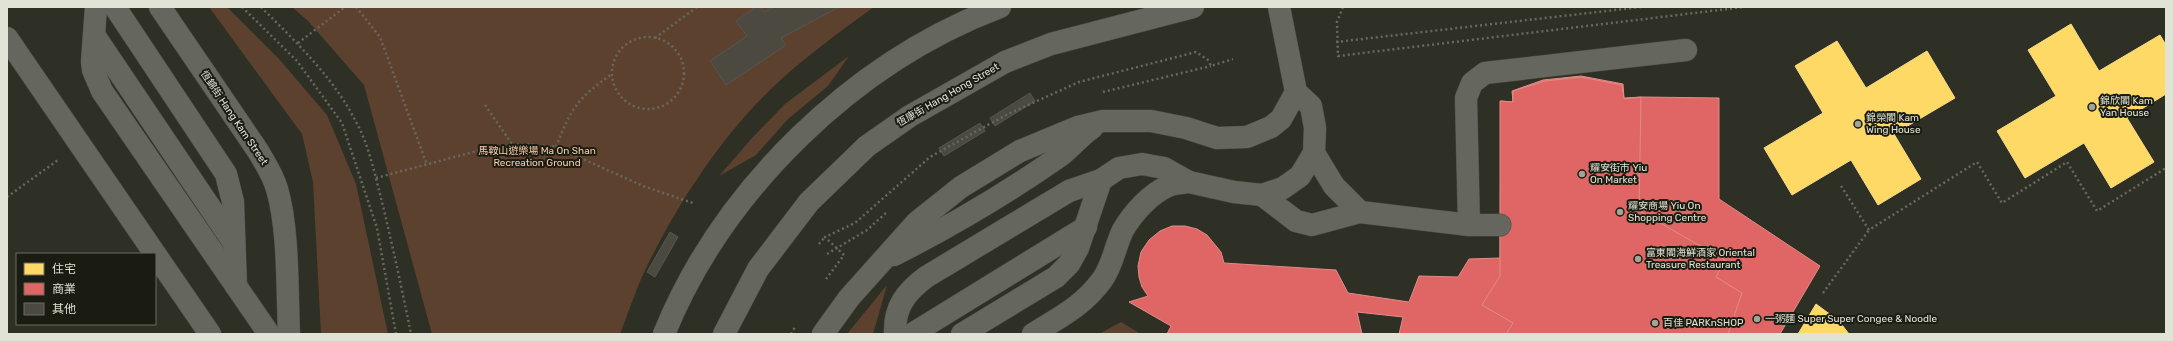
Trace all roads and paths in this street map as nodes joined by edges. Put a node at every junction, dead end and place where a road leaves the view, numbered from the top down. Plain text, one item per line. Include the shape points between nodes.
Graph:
1 (96, 7) edge
2 (115, 7) edge
3 (160, 7) edge
4 (242, 7) edge
5 (261, 7) edge
6 (345, 7) edge
7 (356, 7) edge
8 (697, 7) edge
9 (1000, 7) edge
10 (1193, 7) edge
11 (1279, 7) edge
12 (1343, 7) edge
13 (1641, 7) edge
14 (1744, 7) edge
15 (94, 35) junction
16 (7, 38) edge
17 (655, 38) junction
18 (1336, 42) junction
19 (298, 43) junction
20 (1686, 50) dead end
21 (612, 74) junction
22 (1296, 92) junction
23 (485, 105) dead end
24 (512, 145) junction
25 (556, 147) junction
26 (1314, 153) junction
27 (61, 158) dead end
28 (427, 164) junction
29 (2166, 168) edge
30 (376, 178) junction
31 (1101, 180) junction
32 (1189, 182) junction
33 (1841, 186) dead end
34 (1262, 195) junction
35 (7, 197) edge
36 (693, 204) dead end
37 (1360, 212) junction
38 (1469, 225) junction
39 (1500, 225) dead end
40 (1086, 227) junction
41 (1869, 230) junction
42 (825, 237) dead end
43 (234, 243) junction
44 (819, 244) dead end
45 (154, 253) edge
46 (156, 255) edge
47 (236, 286) junction
48 (1823, 293) dead end
49 (210, 334) edge
50 (269, 334) edge
51 (289, 334) edge
52 (396, 334) edge
53 (411, 334) edge
54 (664, 334) edge
55 (724, 334) edge
56 (822, 334) edge
57 (895, 334) edge
58 (912, 334) edge
59 (962, 334) edge
60 (1033, 334) edge

1 - 15 street
2 - 43 street via 226,174 233,202
3 - 51 street, 恆錦街 Hang Kam Street via 258,151 277,188 283,223
4 - 52 path via 297,61 342,122 377,228
5 - 19 path
6 - 19 path
7 - 28 path via 380,37
8 - 17 path
9 - 54 street via 970,18 936,36 839,100 806,129 759,180 711,243 690,278
10 - 55 street, 恆康街 Hang Hong Street via 1051,44 1005,62 910,116 867,146 809,202 758,269
11 - 22 street
12 - 18 path via 1337,22
13 - 18 path
14 - 18 path via 1338,56
15 - 43 street
15 - 47 street via 93,70 102,91
16 - 45 street
17 - 21 path via 634,40 625,46 618,54
17 - 21 path via 667,42 676,50 685,73 683,86 667,104 655,109 631,105 618,92
19 - 30 path via 334,85 355,119
20 - 38 street via 1485,73 1472,83 1466,98
21 - 25 path via 587,92 567,117
22 - 26 street via 1311,106 1315,128
22 - 56 street via 1281,119 1271,127 1247,137 1217,138 1151,121 1103,120 1078,127 1020,151 961,187 917,222 849,298
23 - 24 path
24 - 25 path
24 - 28 path via 488,148
25 - 36 path via 643,186
26 - 34 street via 1300,176 1284,188
26 - 37 street via 1334,186
27 - 35 path
28 - 30 path
29 - 41 path via 2097,212 2067,162 2002,203 1977,162
30 - 53 path
31 - 32 street via 1119,168 1142,164 1164,168
31 - 40 street
31 - 57 street via 1069,191 926,277 910,289 898,308 894,325
32 - 34 street
32 - 60 street via 1169,186 1154,195 1136,212 1123,231 1103,279 1083,303
33 - 41 path
34 - 37 street via 1296,221 1312,224
37 - 38 street
38 - 39 street
40 - 58 street
40 - 59 street via 1069,264 1056,277
41 - 48 path
42 - 44 path
43 - 47 street
46 - 49 street
47 - 50 street

